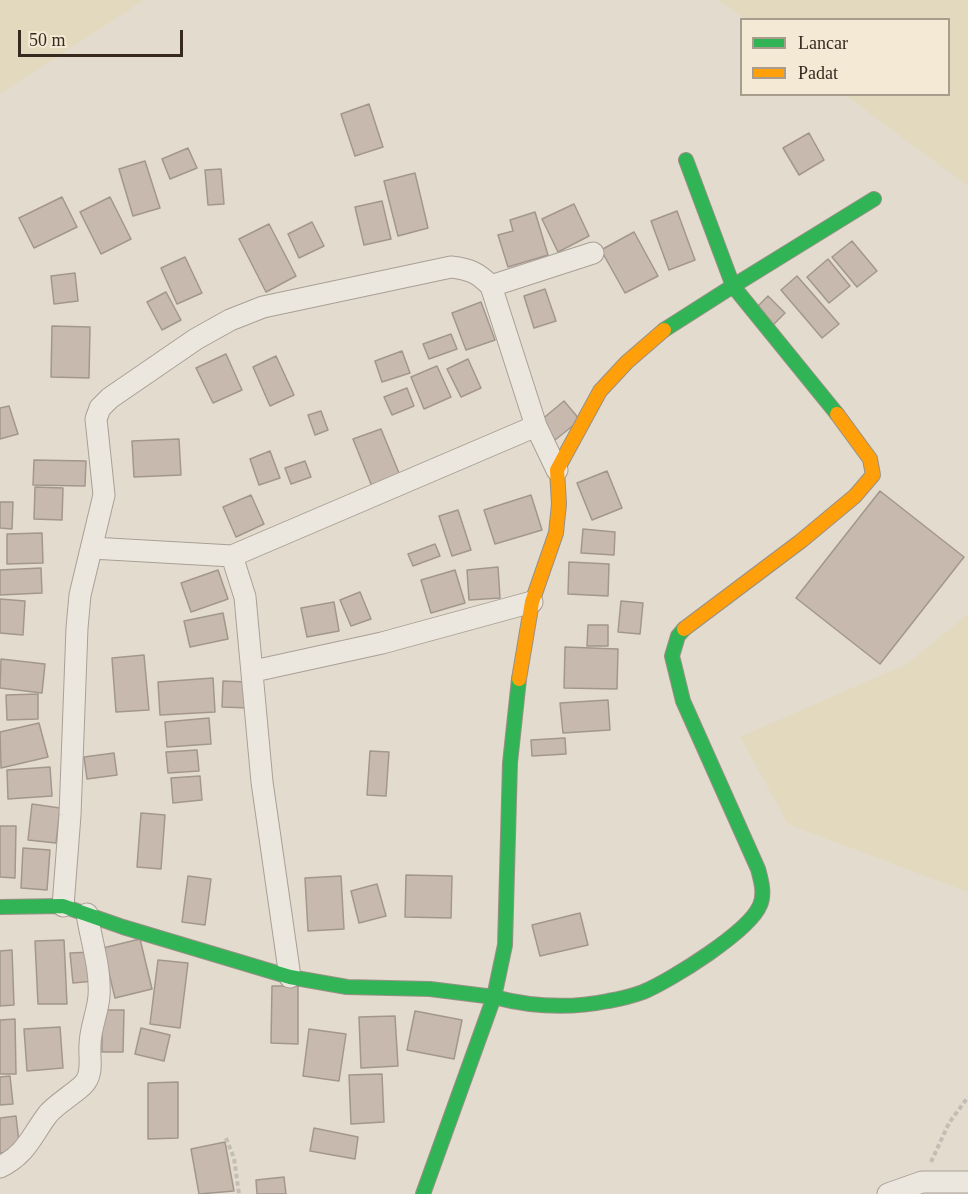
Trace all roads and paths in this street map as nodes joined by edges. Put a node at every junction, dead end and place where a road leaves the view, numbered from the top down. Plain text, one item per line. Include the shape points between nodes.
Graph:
1 (686, 160) dead end
2 (874, 199) dead end
3 (593, 253) dead end
4 (491, 286) junction
5 (733, 286) junction
6 (536, 426) junction
7 (557, 470) junction
8 (92, 548) junction
9 (232, 556) junction
10 (532, 602) junction
11 (254, 671) junction
12 (63, 906) junction
13 (0, 907) edge
14 (87, 914) junction
15 (290, 976) junction
16 (494, 997) junction
17 (968, 1097) edge
18 (226, 1138) dead end
19 (0, 1167) edge
20 (922, 1182) junction
21 (968, 1182) edge
22 (239, 1194) edge
23 (423, 1194) edge
24 (888, 1194) edge

1 - 5 street
2 - 5 street
3 - 4 street
4 - 6 street
4 - 8 street via 470,269 451,267 263,307 196,339 100,408 96,419 104,495
5 - 7 street via 658,334 627,362 600,392
5 - 16 street via 859,442 870,459 873,475 855,496 801,541 687,625 678,636 672,656 683,701 758,869 763,885 760,907 738,932 645,991 627,998 536,1007
6 - 7 street
6 - 9 street
7 - 10 street via 556,533
8 - 9 street
8 - 12 street via 76,628
9 - 11 street via 245,597
10 - 11 street via 382,643
10 - 16 street via 510,763 505,945
11 - 15 street via 262,782
12 - 13 street
12 - 14 street
14 - 15 street
14 - 19 street via 99,997 89,1075 85,1084 48,1114 23,1152
15 - 16 street via 347,987 430,989
16 - 23 street
17 - 20 path via 949,1123
18 - 22 path via 234,1158
20 - 21 street
20 - 24 street

